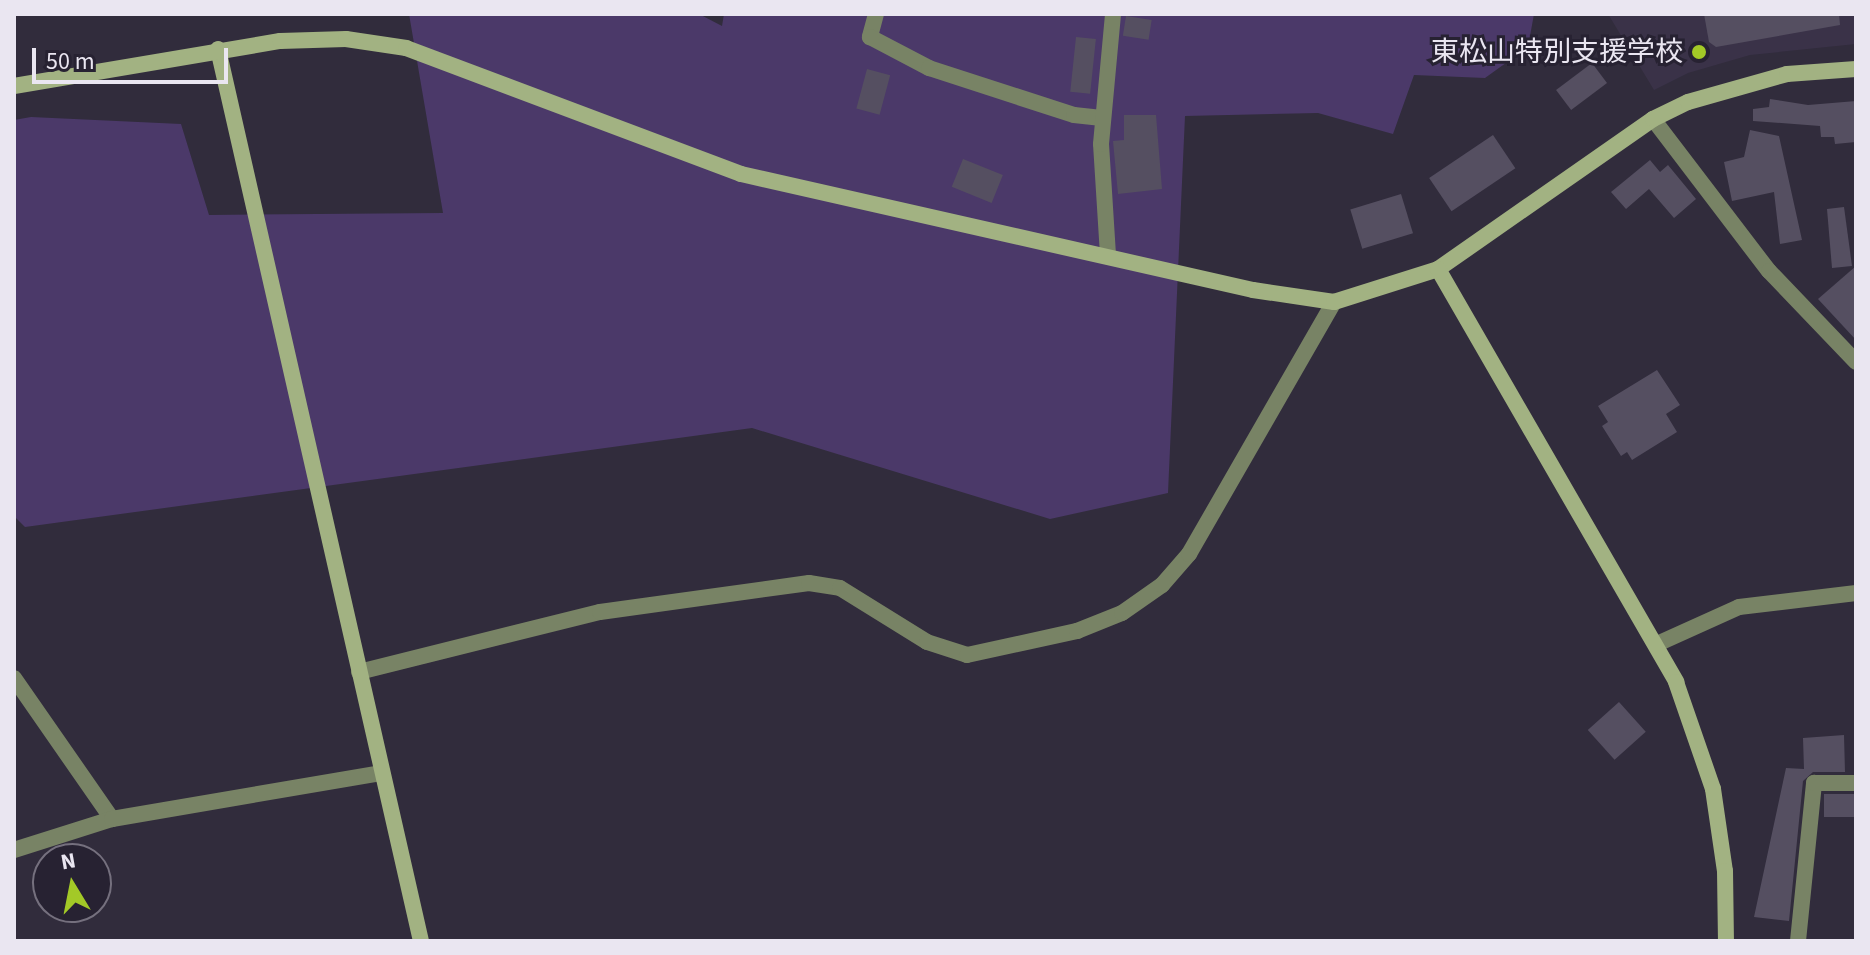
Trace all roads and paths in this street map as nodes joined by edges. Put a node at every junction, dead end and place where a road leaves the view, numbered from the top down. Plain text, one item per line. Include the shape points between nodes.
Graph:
1 (876, 14) edge
2 (1113, 14) edge
3 (218, 49) junction
4 (1856, 69) edge
5 (14, 86) edge
6 (1102, 118) junction
7 (1653, 119) junction
8 (1108, 255) junction
9 (1438, 269) junction
10 (1334, 302) junction
11 (1856, 362) edge
12 (1856, 593) edge
13 (1657, 644) junction
14 (359, 672) junction
15 (14, 678) edge
16 (382, 773) junction
17 (1856, 783) edge
18 (112, 819) junction
19 (14, 850) edge
20 (421, 941) edge
21 (1726, 941) edge
22 (1798, 941) edge

1 - 6 street via 870,37 929,68 1074,115
2 - 6 street
3 - 5 street
3 - 8 street via 346,39 406,48 741,174
3 - 14 street
4 - 7 street via 1765,79 1688,102
6 - 8 street
7 - 9 street via 1497,233
7 - 11 street via 1769,271
8 - 10 street via 1253,290
9 - 10 street
9 - 13 street
10 - 14 street via 1189,554 1162,585 1122,613 1077,631 967,655 927,642 840,588 809,583 600,612
12 - 13 street via 1739,607
13 - 21 street via 1713,789 1725,871
14 - 16 street
15 - 18 street
16 - 18 street
16 - 20 street
17 - 22 street via 1814,783
18 - 19 street

